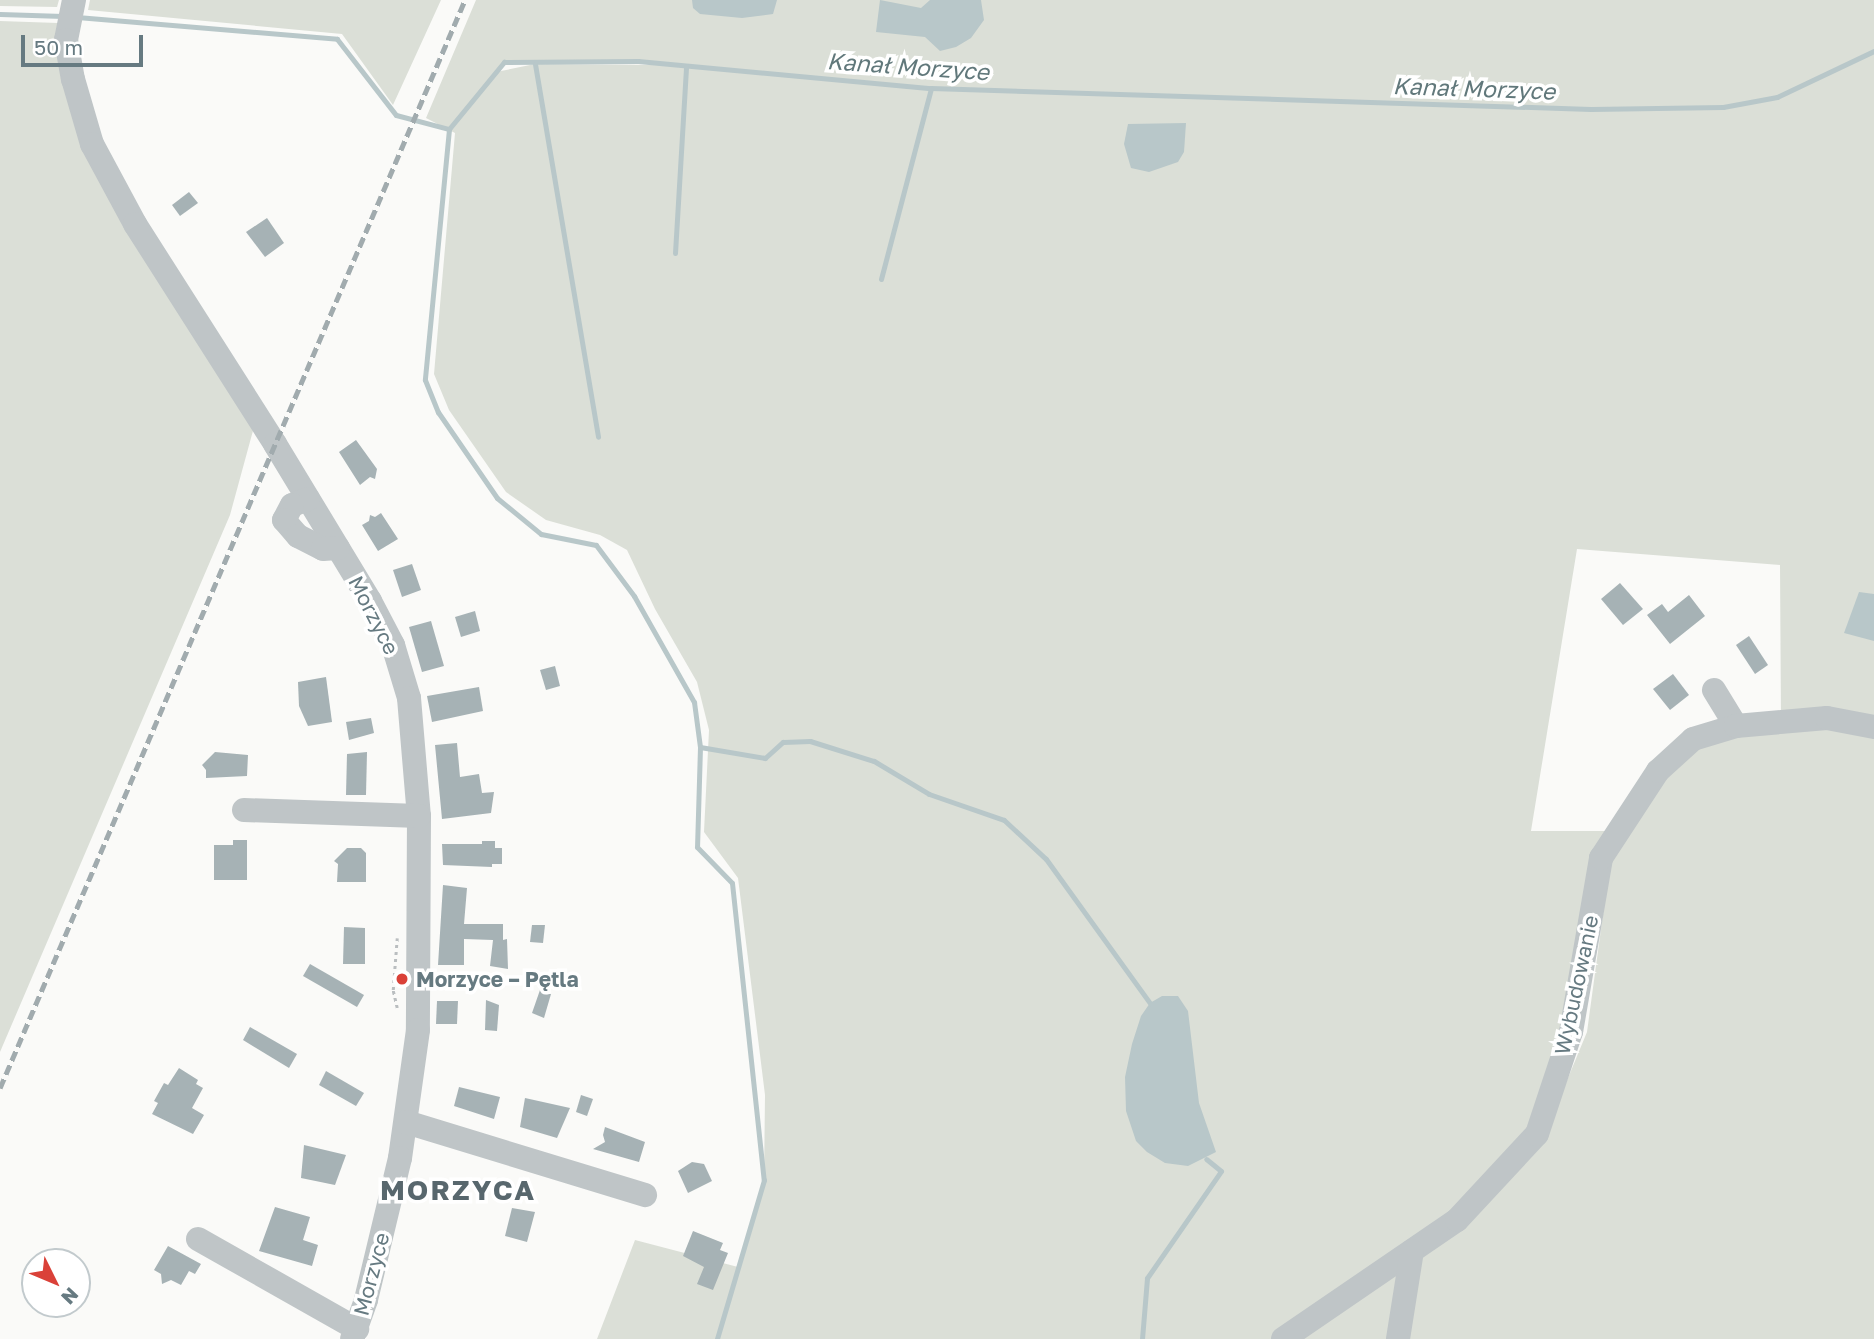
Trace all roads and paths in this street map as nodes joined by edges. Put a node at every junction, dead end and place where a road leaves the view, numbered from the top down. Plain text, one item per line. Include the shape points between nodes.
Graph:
1 (72, 11) edge
2 (1714, 690) dead end
3 (1735, 726) junction
4 (1874, 727) edge
5 (244, 810) dead end
6 (419, 816) junction
7 (400, 930) dead end
8 (398, 1017) dead end
9 (406, 1122) junction
10 (645, 1195) dead end
11 (198, 1239) dead end
12 (1412, 1251) junction
13 (354, 1334) edge
14 (1283, 1339) edge
15 (1398, 1339) edge

1 - 6 street, Morzyce via 66,40 92,144 135,224 308,499 393,645 409,698
2 - 3 street
3 - 4 street, Wybudowanie via 1827,718
3 - 12 street, Wybudowanie via 1693,739 1658,771 1601,858 1571,1032 1537,1134 1457,1220
5 - 6 street
6 - 9 street, Morzyce via 418,1030
7 - 8 path via 393,990
9 - 10 street
9 - 13 street, Morzyce
11 - 13 street
12 - 14 street, Wybudowanie
12 - 15 street

